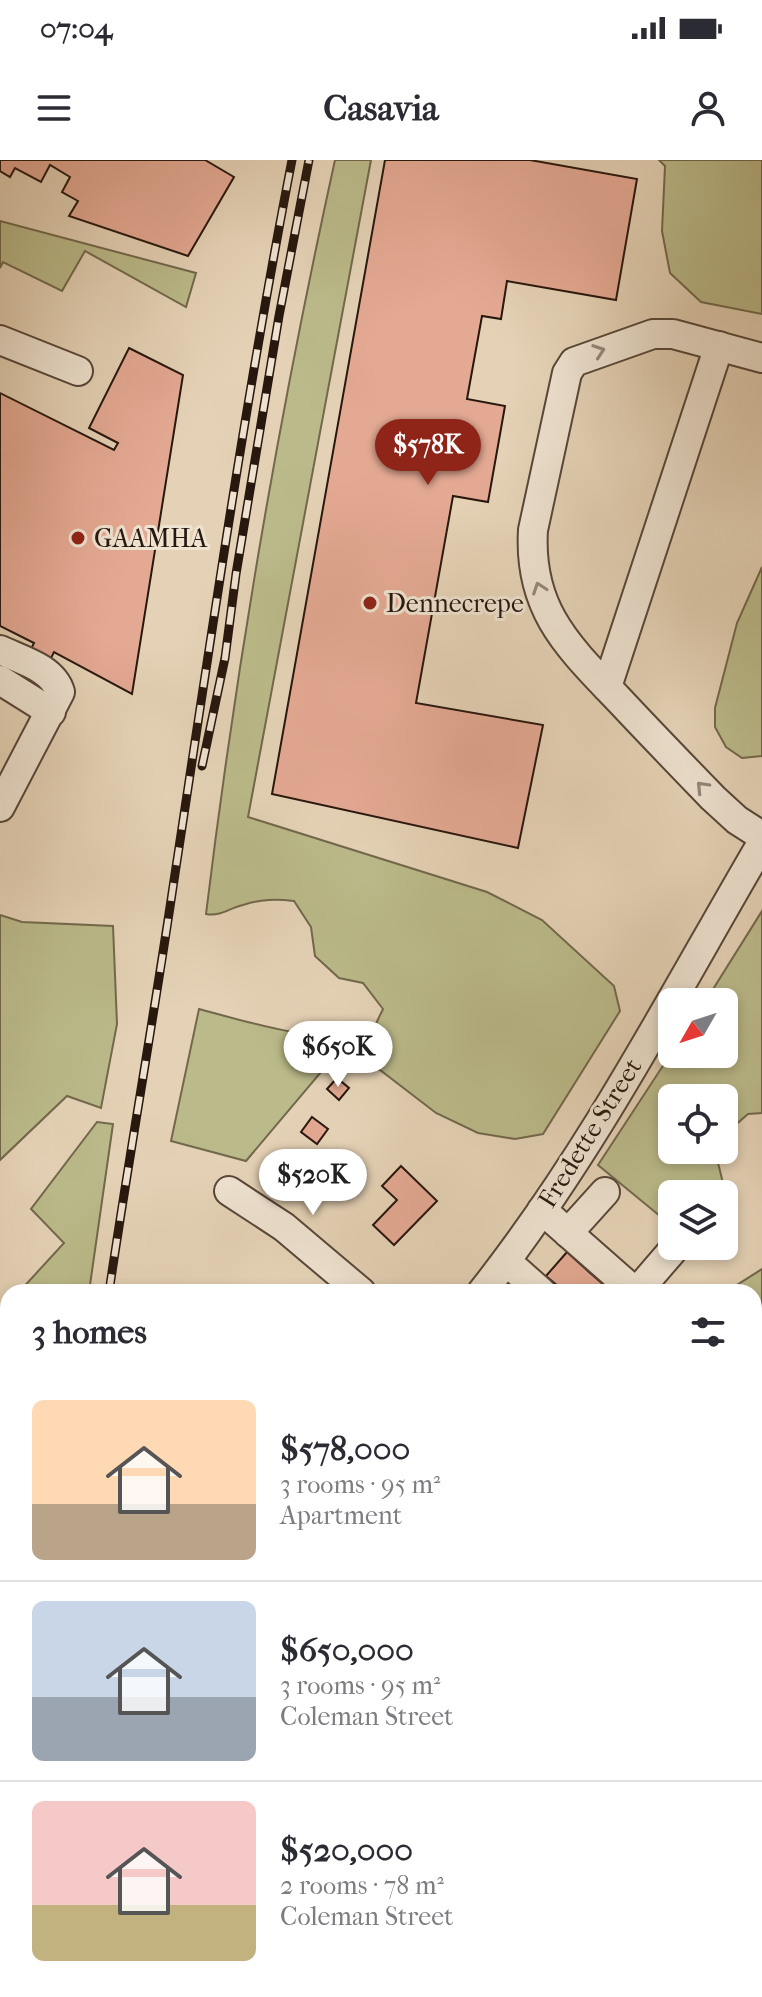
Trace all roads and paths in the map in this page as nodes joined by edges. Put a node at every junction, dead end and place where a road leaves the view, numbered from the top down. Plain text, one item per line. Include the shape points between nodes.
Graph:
1 (0, 340) edge
2 (719, 346) junction
3 (762, 358) edge
4 (78, 371) dead end
5 (0, 650) edge
6 (0, 680) edge
7 (607, 687) junction
8 (51, 712) junction
9 (0, 807) edge
10 (762, 836) edge
11 (762, 843) edge
12 (229, 1191) dead end
13 (605, 1192) dead end
14 (542, 1210) junction
15 (568, 1233) junction
16 (664, 1260) edge
17 (506, 1261) junction
18 (352, 1284) edge
19 (488, 1284) edge
20 (532, 1284) edge
21 (626, 1284) edge
22 (644, 1284) edge

1 - 4 street
2 - 3 street
2 - 7 street
7 -> 2 street via 559,633 533,572 533,530 567,373 580,358 647,335 673,334
5 - 8 street via 57,681 60,692
6 - 8 street
10 -> 7 street via 713,798
8 - 9 street
11 - 14 street, Fredette Street via 628,1075
12 - 18 street via 284,1227
13 - 15 street
14 - 15 street
14 - 17 street, Fredette Street
15 - 21 street
16 - 22 street
17 - 19 street, Fredette Street
17 - 20 street

